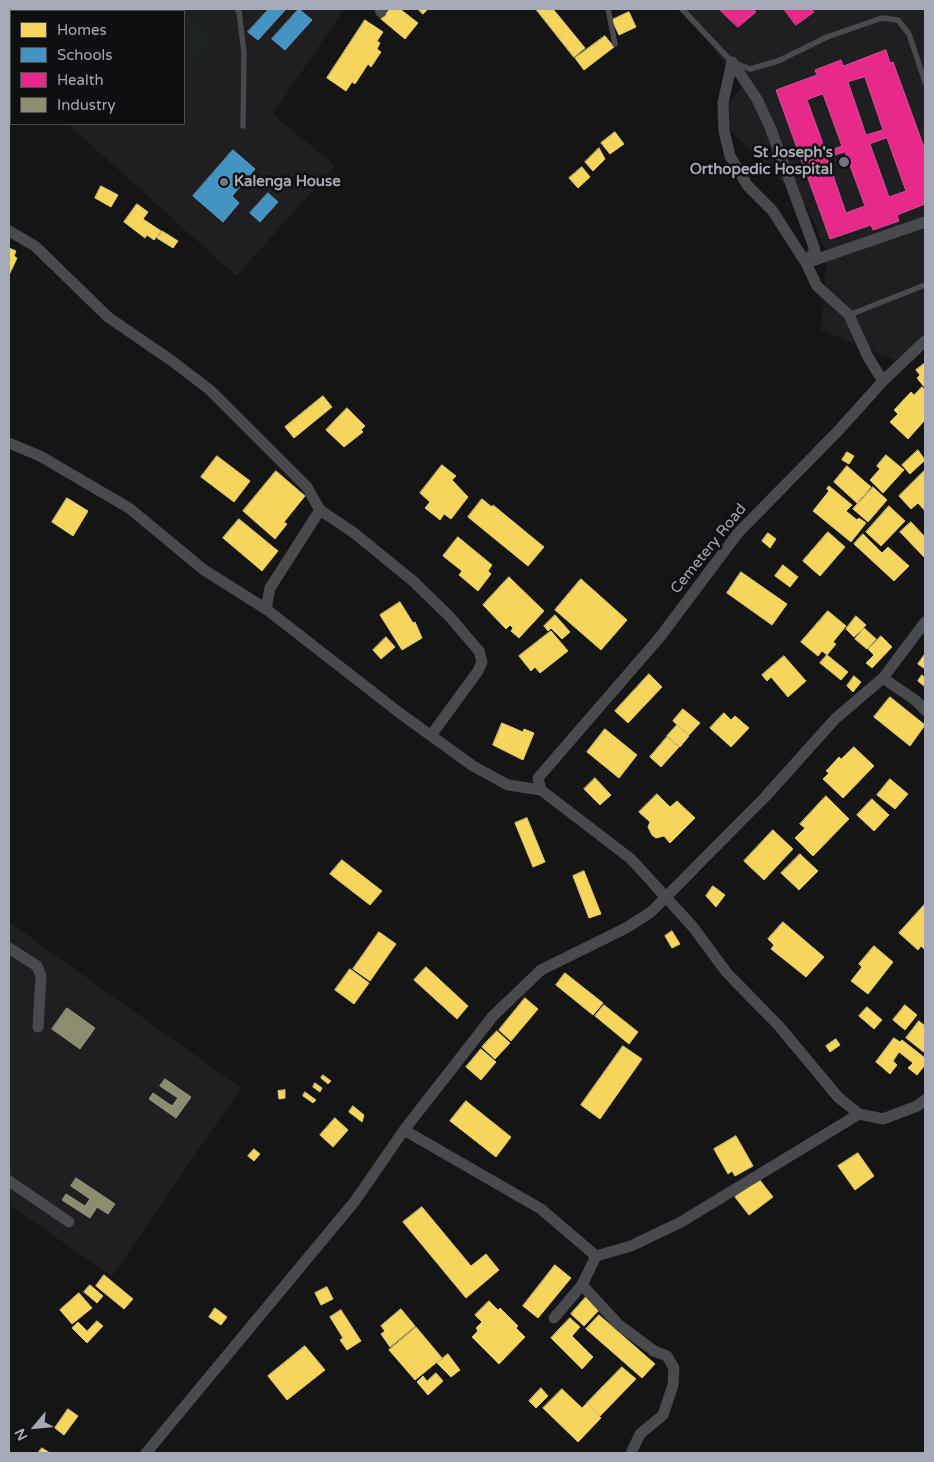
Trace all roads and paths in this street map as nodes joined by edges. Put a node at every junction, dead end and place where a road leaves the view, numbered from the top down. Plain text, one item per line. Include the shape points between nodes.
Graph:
1 (237, 9) edge
2 (608, 9) edge
3 (682, 9) edge
4 (615, 44) dead end
5 (732, 62) junction
6 (925, 82) edge
7 (243, 126) dead end
8 (925, 222) edge
9 (9, 231) edge
10 (806, 263) junction
11 (925, 286) edge
12 (849, 315) junction
13 (925, 341) edge
14 (883, 381) junction
15 (9, 443) edge
16 (320, 510) junction
17 (266, 609) junction
18 (925, 622) edge
19 (883, 678) junction
20 (925, 710) edge
21 (432, 734) junction
22 (541, 790) junction
23 (665, 898) junction
24 (9, 948) edge
25 (38, 1028) dead end
26 (925, 1100) edge
27 (859, 1114) junction
28 (404, 1130) junction
29 (9, 1181) edge
30 (69, 1222) dead end
31 (596, 1256) junction
32 (582, 1285) junction
33 (554, 1318) dead end
34 (146, 1453) edge
35 (631, 1453) edge

1 - 7 lane via 244,53
2 - 4 lane
3 - 5 lane
5 - 6 lane via 750,69 778,61 827,38 882,18 898,20 909,34
5 - 10 street via 757,99 770,127 815,250
5 - 10 street via 722,103 730,156 748,185 772,210
8 - 10 street
9 - 16 street via 35,246 108,317 210,390 307,486
10 - 12 street via 816,286
11 - 12 lane
12 - 14 street
13 - 14 street, Cemetery Road
14 - 22 street, Cemetery Road via 838,432 738,533 660,637 538,778
15 - 17 street via 40,456 129,508 204,570
16 - 17 street via 270,588
16 - 21 street via 413,581 479,651 482,662 478,671
17 - 21 street via 393,708
18 - 19 street
19 - 20 street
19 - 23 street via 835,719 766,796
21 - 22 street via 473,766 508,785
22 - 23 street via 630,860
23 - 27 street via 838,1097
23 - 28 street via 651,912 626,928 541,970 494,1016
24 - 25 street via 37,966 41,976
26 - 27 street via 883,1119
27 - 31 street via 681,1222 631,1246
28 - 31 street via 541,1208
28 - 34 street via 349,1208
29 - 30 street
31 - 32 street
32 - 33 street
32 - 35 street via 619,1325 654,1351 667,1356 674,1368 673,1385 662,1415 640,1434

